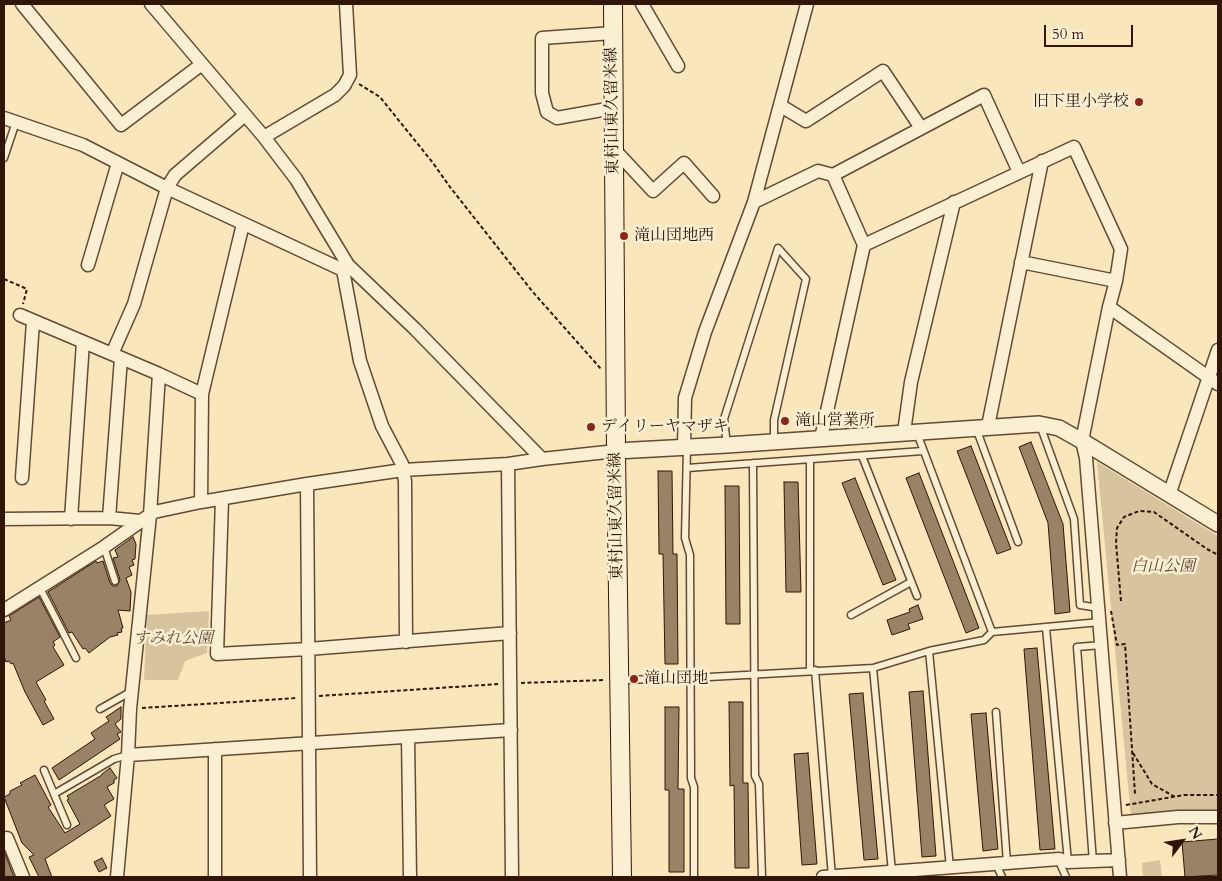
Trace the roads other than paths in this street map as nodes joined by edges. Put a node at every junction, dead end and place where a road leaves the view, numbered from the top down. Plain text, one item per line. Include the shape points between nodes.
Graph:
1 (22, 4) edge
2 (151, 4) edge
3 (346, 4) edge
4 (613, 4) edge
5 (642, 4) edge
6 (807, 4) edge
7 (613, 33) junction
8 (202, 64) junction
9 (678, 66) dead end
10 (781, 106) junction
11 (613, 108) junction
12 (245, 115) junction
13 (10, 120) edge
14 (921, 128) junction
15 (264, 137) junction
16 (614, 149) junction
17 (4, 158) edge
18 (1042, 161) junction
19 (118, 162) junction
20 (1019, 172) junction
21 (833, 175) junction
22 (167, 188) junction
23 (713, 196) dead end
24 (754, 202) junction
25 (954, 202) junction
26 (243, 224) junction
27 (864, 245) junction
28 (1021, 262) junction
29 (88, 265) dead end
30 (346, 268) junction
31 (1116, 281) junction
32 (1109, 307) junction
33 (20, 315) road end
34 (33, 322) junction
35 (83, 342) junction
36 (1218, 350) edge
37 (116, 356) junction
38 (159, 374) junction
39 (1213, 381) edge
40 (202, 394) junction
41 (1040, 424) junction
42 (982, 427) junction
43 (910, 432) junction
44 (821, 438) junction
45 (774, 441) junction
46 (1082, 441) junction
47 (727, 445) junction
48 (686, 447) junction
49 (616, 451) junction
50 (923, 451) junction
51 (862, 456) junction
52 (542, 459) junction
53 (810, 460) junction
54 (753, 463) junction
55 (508, 464) junction
56 (687, 468) junction
57 (403, 470) junction
58 (22, 478) dead end
59 (307, 484) junction
60 (1169, 494) junction
61 (222, 499) junction
62 (201, 502) junction
63 (109, 518) junction
64 (145, 518) junction
65 (4, 519) edge
66 (71, 519) junction
67 (1218, 524) edge
68 (1018, 542) dead end
69 (104, 547) junction
70 (115, 581) dead end
71 (911, 582) junction
72 (40, 588) junction
73 (917, 596) dead end
74 (4, 610) edge
75 (1099, 614) junction
76 (851, 615) dead end
77 (1046, 628) junction
78 (992, 632) junction
79 (510, 633) junction
80 (406, 642) junction
81 (1102, 645) junction
82 (308, 649) junction
83 (929, 651) junction
84 (76, 658) dead end
85 (873, 668) junction
86 (812, 670) junction
87 (754, 674) junction
88 (690, 678) junction
89 (619, 680) junction
90 (132, 691) junction
91 (100, 709) dead end
92 (996, 712) dead end
93 (511, 730) junction
94 (408, 737) junction
95 (309, 744) junction
96 (215, 749) junction
97 (128, 755) junction
98 (44, 770) dead end
99 (54, 794) junction
100 (1218, 816) edge
101 (1115, 823) junction
102 (67, 825) dead end
103 (5, 836) edge
104 (1063, 860) junction
105 (1119, 860) junction
106 (1093, 862) junction
107 (1002, 864) junction
108 (950, 868) junction
109 (892, 872) junction
110 (936, 873) edge
111 (875, 875) edge
112 (23, 877) edge
113 (117, 877) edge
114 (215, 877) edge
115 (310, 877) edge
116 (410, 877) edge
117 (512, 877) edge
118 (622, 877) edge
119 (694, 877) edge
120 (762, 877) edge
121 (823, 877) edge
122 (832, 877) edge
123 (1002, 877) edge
124 (1066, 877) edge
125 (1120, 877) edge

1 - 8 street via 121,125
2 - 8 street
3 - 15 street via 350,75 344,86 335,95
4 - 7 main road, 東村山東久留米線
5 - 9 street
6 - 10 street
7 - 11 main road, 東村山東久留米線
7 - 11 street via 542,38 542,93 547,112 557,118
8 - 12 street
10 - 14 street via 806,121 882,71
10 - 24 street
11 - 16 main road, 東村山東久留米線
12 - 15 street
12 - 22 street via 175,175
13 - 17 lane
13 - 19 street via 83,145
14 - 20 street via 984,95
14 - 21 street
15 - 30 street via 296,178
16 - 23 street via 653,191 684,163
16 - 49 main road, 東村山東久留米線
18 - 20 street
18 - 28 street
18 - 31 street via 1074,147 1121,249
19 - 22 street
19 - 29 street
20 - 25 street
21 - 24 street via 818,171
21 - 27 street
22 - 26 street
22 - 37 street
24 - 48 street via 705,332 685,398
25 - 27 street
25 - 43 street via 911,382
26 - 30 street
26 - 40 street
27 - 44 street
28 - 31 street
28 - 42 street
30 - 52 street via 414,330
30 - 57 street via 360,361 382,426
31 - 32 street
32 - 39 street
32 - 46 street
33 - 34 street
34 - 35 street
34 - 58 street
35 - 37 street
35 - 66 street
36 - 39 street
37 - 38 street
37 - 63 street
38 - 40 street
38 - 64 street
39 - 60 street
40 - 62 street
41 - 42 street
41 - 46 street via 1058,428
41 - 75 lane via 1074,519 1080,605
42 - 43 street
42 - 68 lane
43 - 44 street
43 - 50 lane
44 - 45 street
45 - 47 street
45 - 47 lane via 774,420 806,279 778,248 724,419
46 - 60 street
46 - 75 street
47 - 48 street
48 - 49 street
48 - 56 lane
49 - 52 street
49 - 89 main road, 東村山東久留米線
50 - 51 lane
50 - 78 lane
51 - 53 lane
51 - 71 lane
52 - 55 street
53 - 54 lane
53 - 86 lane
54 - 56 lane
54 - 87 lane
55 - 57 street
55 - 79 street
56 - 88 lane
57 - 59 street
57 - 80 street
59 - 61 street
59 - 82 street
60 - 67 street
61 - 62 street
61 - 82 street via 217,654
62 - 64 street via 154,512
63 - 64 street
63 - 66 street
64 - 69 street
64 - 90 street
65 - 66 street
69 - 70 lane
69 - 72 street
71 - 73 lane
71 - 76 lane
72 - 74 street
72 - 84 lane
75 - 77 lane
75 - 81 street
77 - 78 lane
77 - 104 lane
78 - 83 lane via 984,640
79 - 80 street
79 - 93 street
80 - 82 street
81 - 101 street
81 - 106 lane via 1077,647
82 - 95 street
83 - 85 lane
83 - 108 lane
85 - 86 lane
85 - 109 lane
86 - 87 lane
86 - 122 lane
87 - 88 lane
87 - 120 lane via 755,776 759,784
88 - 89 lane
88 - 119 lane
89 - 118 main road, 東村山東久留米線
90 - 91 lane
90 - 97 street
92 - 107 lane
93 - 94 street
93 - 117 street
94 - 95 street
94 - 116 street
95 - 96 street
95 - 115 street
96 - 97 street
96 - 114 street
97 - 99 lane via 114,759
97 - 113 street
98 - 99 lane
99 - 102 lane
100 - 101 street
101 - 105 street
103 - 112 street
104 - 106 street
104 - 107 street
104 - 124 lane
105 - 106 street
105 - 125 street
107 - 108 street
107 - 123 lane
108 - 110 street
109 - 110 street
109 - 111 street
111 - 122 street
121 - 122 street

